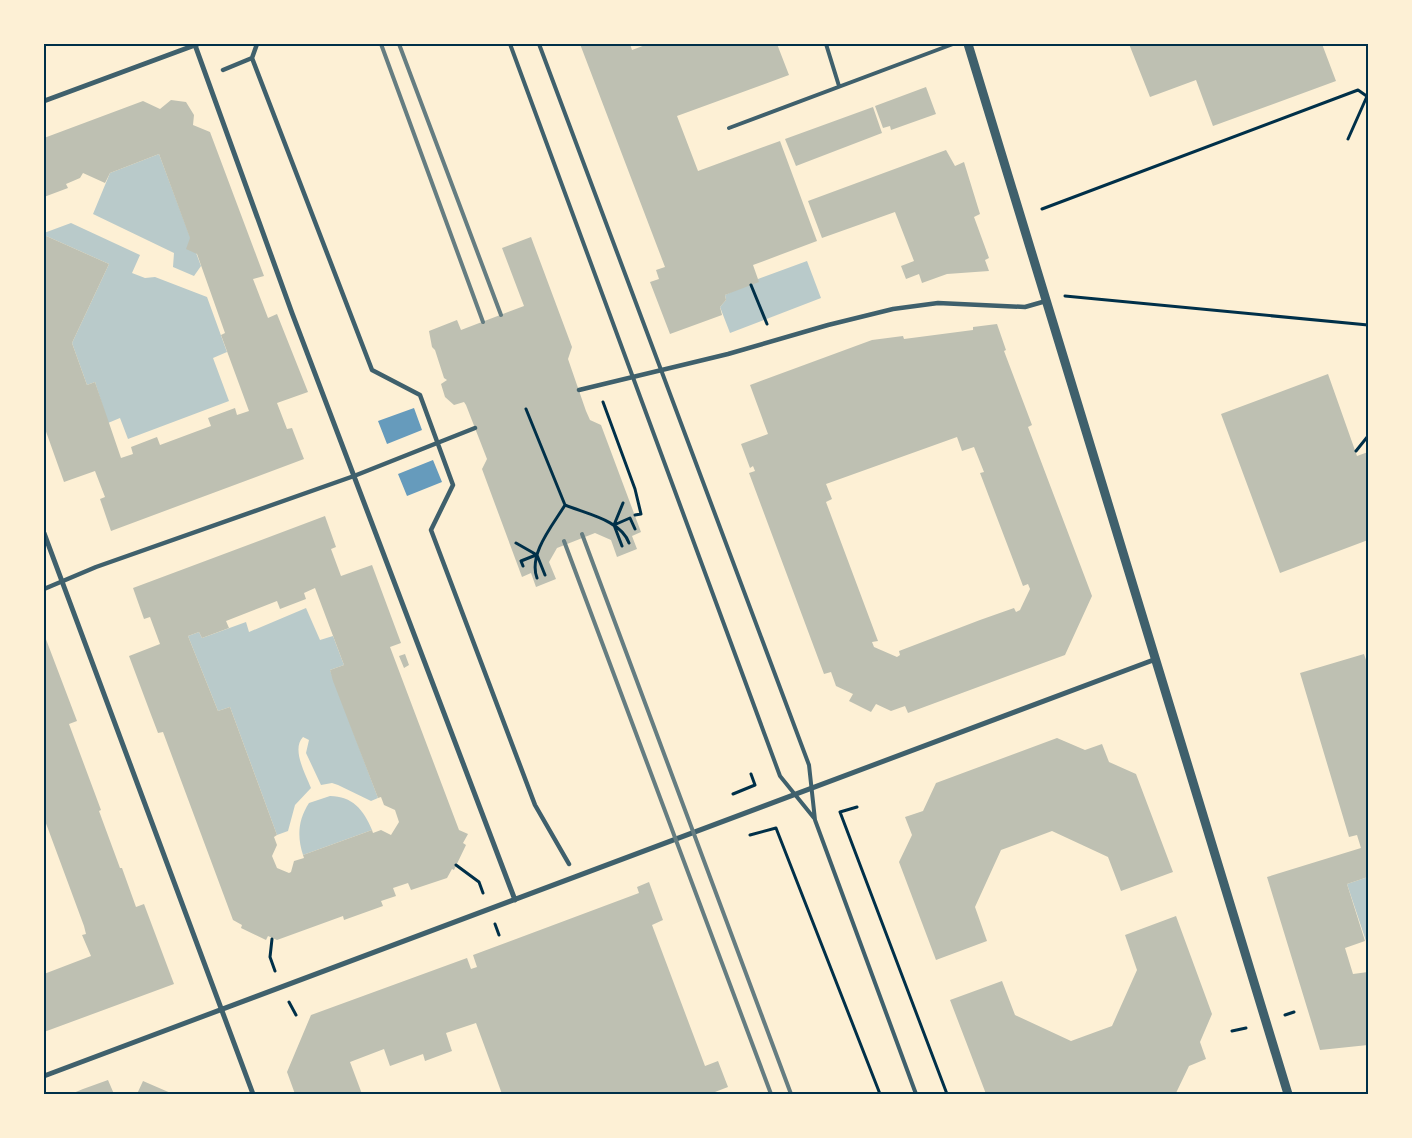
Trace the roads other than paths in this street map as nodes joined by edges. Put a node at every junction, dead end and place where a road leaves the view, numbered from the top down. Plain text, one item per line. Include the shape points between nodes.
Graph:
1 (197, 44) edge
2 (257, 44) edge
3 (510, 44) edge
4 (539, 44) edge
5 (826, 44) edge
6 (953, 44) edge
7 (968, 44) edge
8 (252, 58) junction
9 (223, 70) dead end
10 (839, 86) junction
11 (44, 101) edge
12 (729, 128) dead end
13 (1046, 301) junction
14 (661, 370) junction
15 (633, 377) junction
16 (579, 390) dead end
17 (475, 428) dead end
18 (438, 442) junction
19 (354, 476) junction
20 (44, 533) edge
21 (62, 581) junction
22 (44, 589) edge
23 (1156, 659) junction
24 (811, 790) junction
25 (796, 795) junction
26 (815, 820) junction
27 (569, 864) dead end
28 (515, 900) junction
29 (222, 1010) junction
30 (44, 1076) edge
31 (254, 1094) edge
32 (916, 1094) edge
33 (1288, 1094) edge

1 - 11 street
1 - 19 street
2 - 8 street
3 - 15 lane
4 - 14 lane
5 - 10 lane
6 - 10 lane
7 - 13 street
8 - 9 street
8 - 18 street via 372,370 420,395
10 - 12 lane
13 - 14 street via 1025,308 938,303 894,309
13 - 23 street
14 - 15 street
14 - 24 lane via 809,765
15 - 16 street
15 - 25 lane via 780,776
17 - 18 street
18 - 19 street
18 - 27 street via 453,485 432,530 535,805
19 - 21 street
19 - 28 street
20 - 21 street
21 - 22 street
21 - 29 street
23 - 24 street
23 - 33 street
24 - 25 street
24 - 26 lane
25 - 26 lane
25 - 28 street
26 - 32 lane
28 - 29 street
29 - 30 street
29 - 31 street

